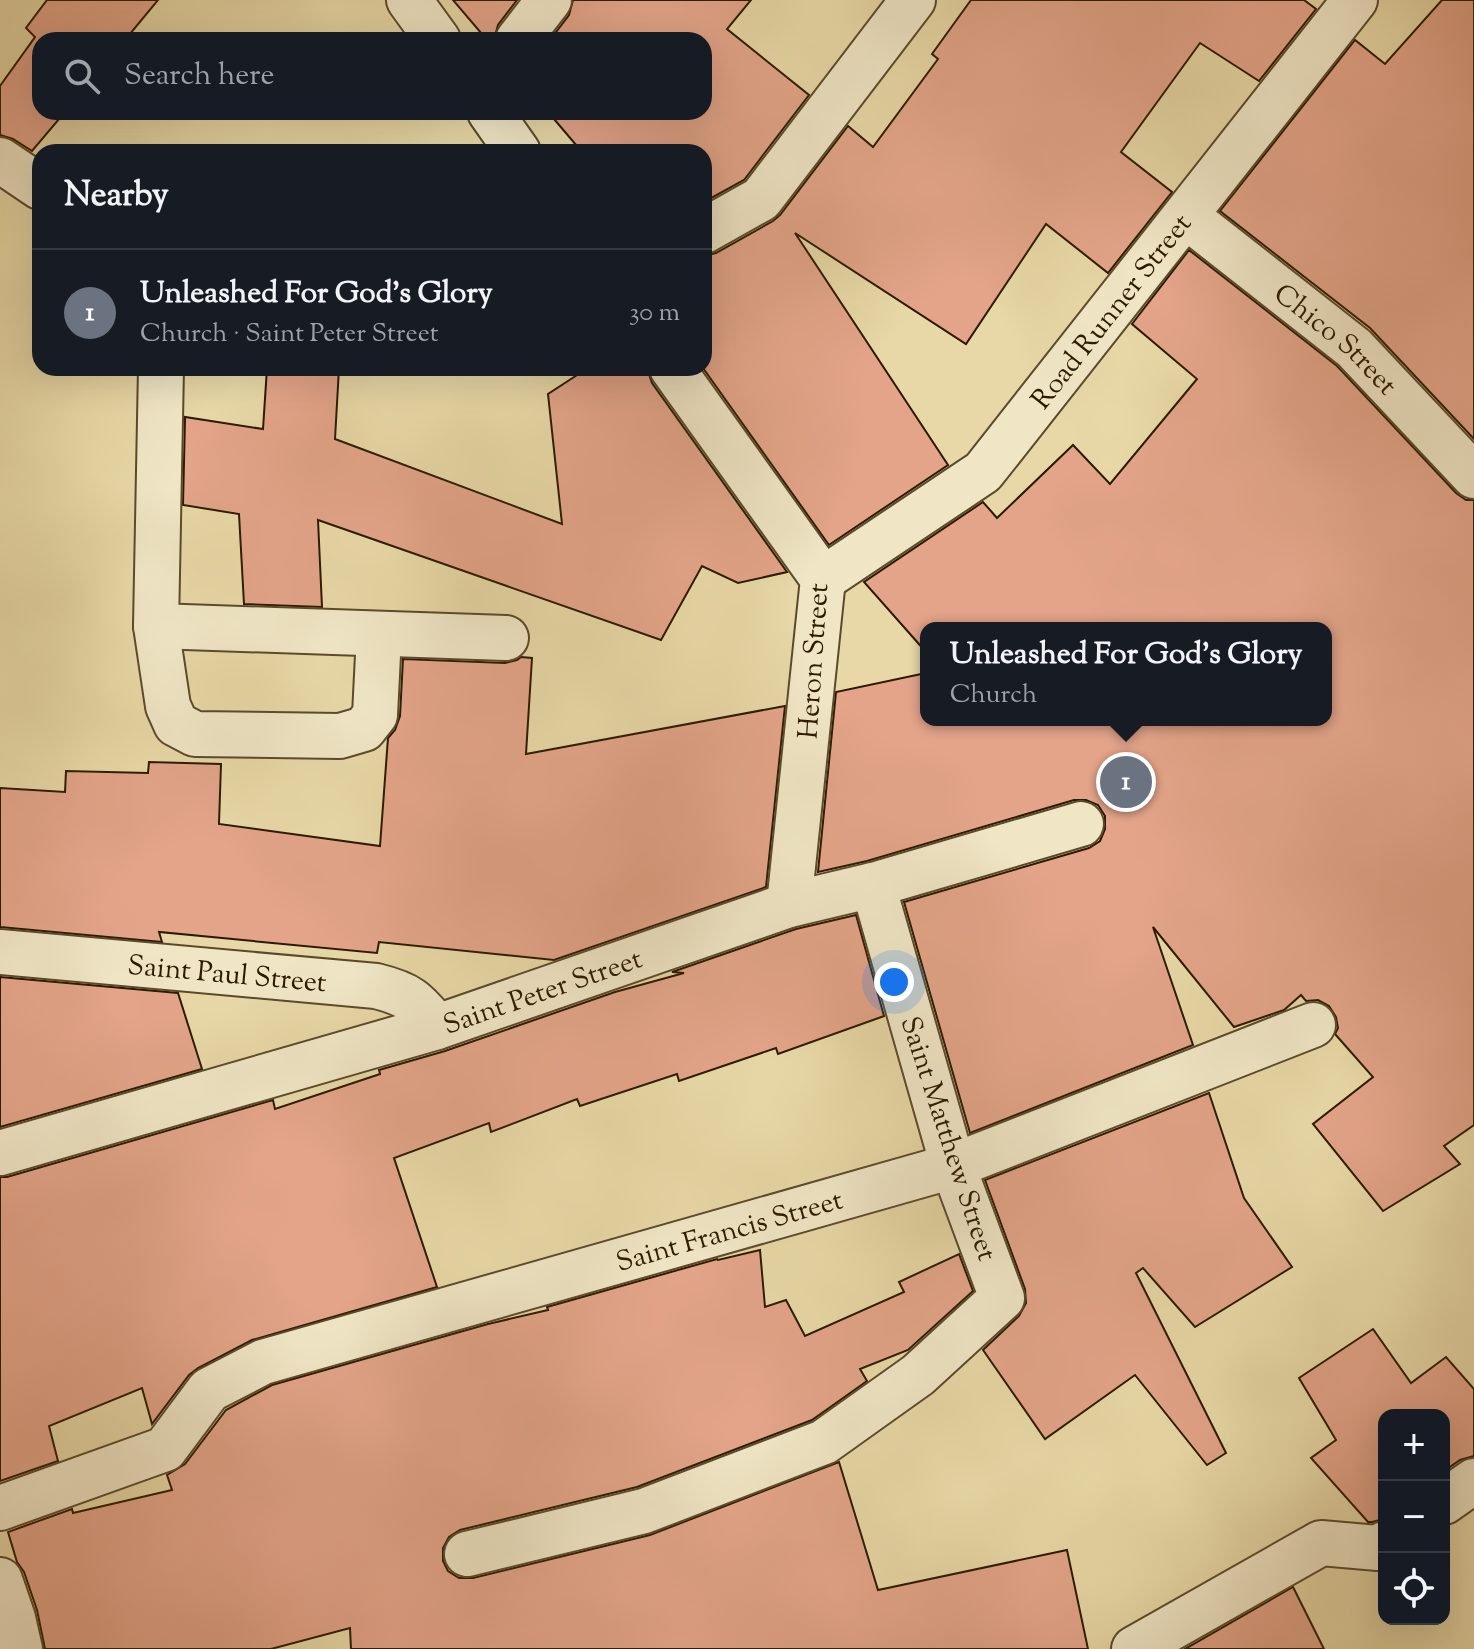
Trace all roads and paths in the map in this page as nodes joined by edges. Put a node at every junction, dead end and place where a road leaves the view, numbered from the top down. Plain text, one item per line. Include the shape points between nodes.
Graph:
1 (409, 0) edge
2 (549, 0) edge
3 (913, 0) edge
4 (1355, 0) edge
5 (432, 32) edge
6 (524, 32) edge
7 (496, 120) edge
8 (512, 144) edge
9 (0, 160) edge
10 (32, 182) edge
11 (1186, 216) junction
12 (712, 227) edge
13 (161, 376) edge
14 (678, 376) edge
15 (1474, 476) edge
16 (823, 579) junction
17 (156, 626) junction
18 (379, 635) junction
19 (506, 638) dead end
20 (1081, 824) dead end
21 (873, 885) junction
22 (789, 905) junction
23 (0, 952) edge
24 (1313, 1025) dead end
25 (437, 1027) junction
26 (0, 1153) edge
27 (953, 1166) junction
28 (1474, 1481) edge
29 (1450, 1498) edge
30 (0, 1508) edge
31 (1378, 1548) edge
32 (467, 1554) dead end
33 (0, 1580) edge
34 (20, 1649) edge
35 (1134, 1649) edge

1 - 5 street
2 - 6 street
3 - 12 street via 761,199
4 - 11 street, Road Runner Street
7 - 8 street
9 - 10 street
11 - 15 street, Chico Street via 1354,348
11 - 16 street, Road Runner Street via 983,472
13 - 17 street
14 - 16 street, Heron Street
16 - 22 street, Heron Street
17 - 18 street
17 - 18 street via 168,706 176,724 195,734 340,736 364,729 375,715
18 - 19 street
20 - 21 street, Saint Peter Street
21 - 22 street, Saint Peter Street
21 - 27 street, Saint Matthew Street
22 - 25 street, Saint Peter Street
23 - 25 street, Saint Paul Street via 376,986 417,1002
24 - 27 street, Saint Francis Street
25 - 26 street, Saint Peter Street
27 - 30 street, Saint Francis Street via 263,1362 209,1390 165,1449
27 - 32 street, Saint Matthew Street via 1002,1298 918,1375 824,1442 644,1511
28 - 29 street
31 - 35 street via 1321,1543
33 - 34 street

